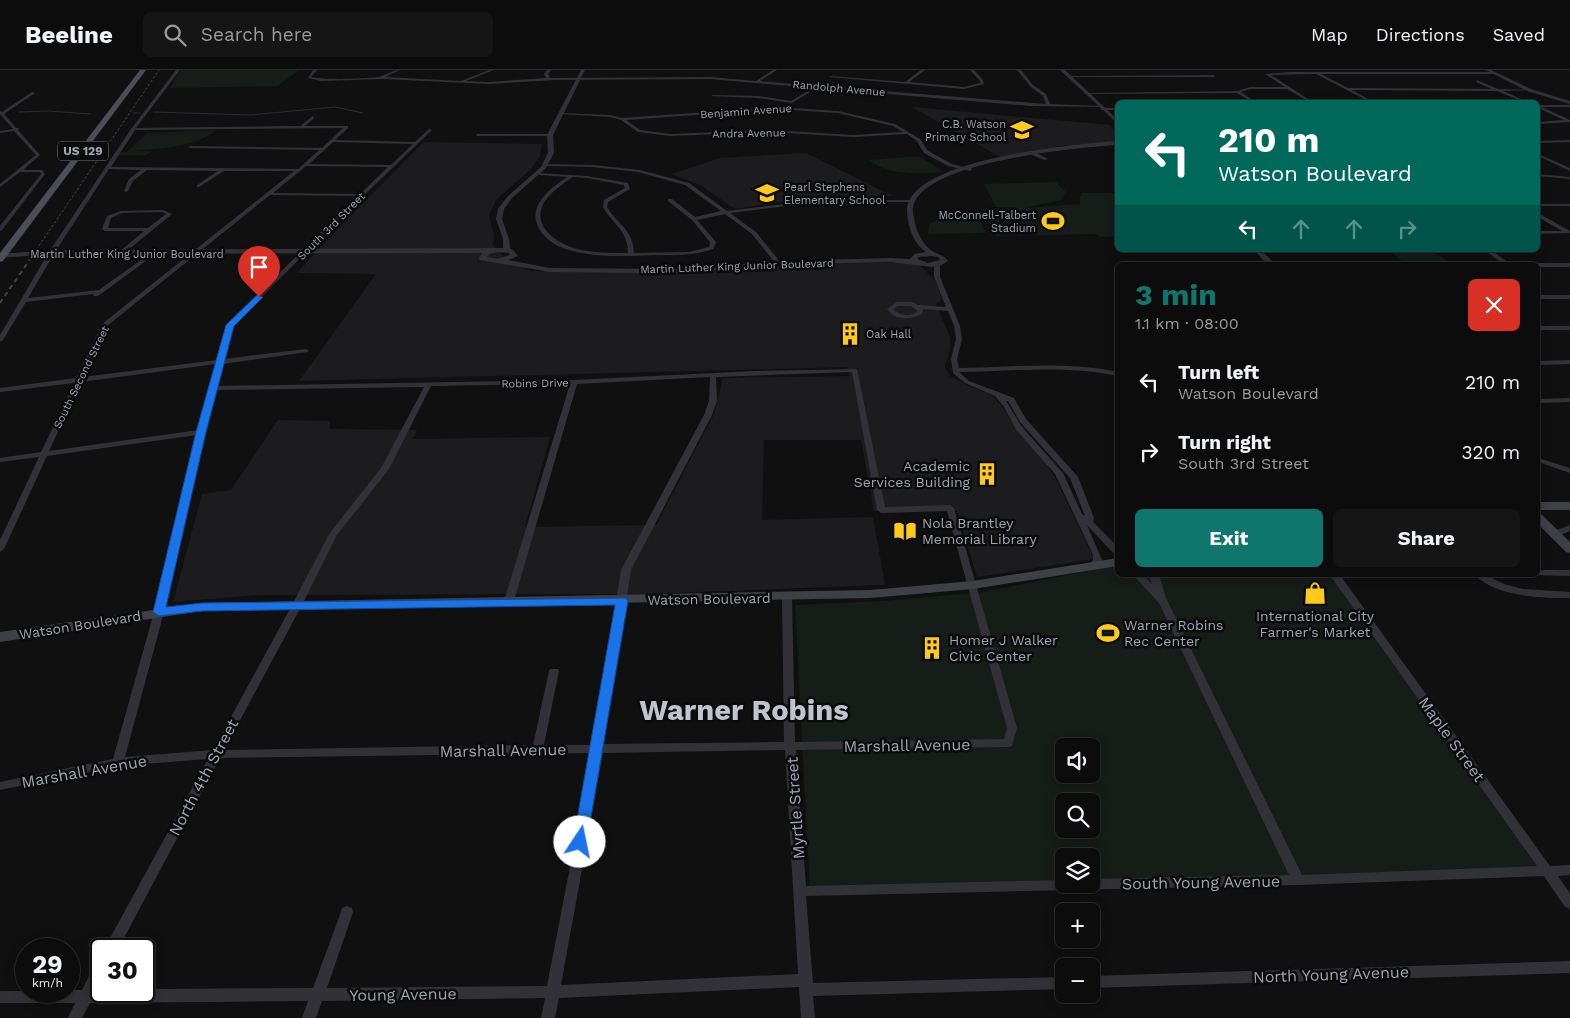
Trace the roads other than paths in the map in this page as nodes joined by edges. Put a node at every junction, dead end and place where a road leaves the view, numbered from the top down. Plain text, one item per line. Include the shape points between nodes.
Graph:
1 (143, 70) edge
2 (178, 70) edge
3 (316, 70) edge
4 (398, 70) edge
5 (492, 70) edge
6 (549, 70) edge
7 (583, 70) edge
8 (769, 70) edge
9 (775, 70) edge
10 (842, 70) edge
11 (923, 70) edge
12 (972, 70) edge
13 (1019, 70) edge
14 (1062, 70) edge
15 (1144, 70) edge
16 (1205, 70) edge
17 (1286, 70) edge
18 (1345, 70) edge
19 (1488, 70) edge
20 (1291, 72) junction
21 (1316, 72) junction
22 (1350, 72) junction
23 (1495, 74) junction
24 (1153, 76) junction
25 (1214, 76) junction
26 (831, 77) junction
27 (1069, 77) junction
28 (379, 78) junction
29 (578, 79) junction
30 (549, 80) junction
31 (1222, 80) dead end
32 (758, 81) junction
33 (1477, 81) dead end
34 (459, 83) junction
35 (906, 83) junction
36 (818, 86) junction
37 (943, 86) junction
38 (1286, 88) junction
39 (1346, 89) junction
40 (1496, 90) junction
41 (1528, 90) junction
42 (33, 92) dead end
43 (1238, 92) junction
44 (1086, 93) junction
45 (713, 96) dead end
46 (934, 96) junction
47 (1251, 100) edge
48 (1307, 100) edge
49 (1368, 100) edge
50 (1521, 100) edge
51 (792, 102) junction
52 (1570, 104) edge
53 (1049, 106) junction
54 (1540, 107) edge
55 (791, 108) junction
56 (1101, 108) junction
57 (1540, 108) edge
58 (1115, 109) edge
59 (1, 112) edge
60 (561, 115) junction
61 (593, 115) joint
62 (313, 117) dead end
63 (622, 120) junction
64 (1115, 120) edge
65 (1570, 121) edge
66 (1540, 123) edge
67 (300, 128) junction
68 (18, 129) junction
69 (133, 129) junction
70 (430, 130) dead end
71 (0, 132) edge
72 (909, 133) junction
73 (476, 135) dead end
74 (550, 135) junction
75 (332, 141) junction
76 (1570, 141) edge
77 (1540, 142) edge
78 (416, 143) junction
79 (1115, 143) edge
80 (190, 148) dead end
81 (323, 149) junction
82 (1030, 152) junction
83 (1540, 156) edge
84 (1046, 159) dead end
85 (1553, 162) junction
86 (1570, 162) edge
87 (305, 164) junction
88 (545, 165) junction
89 (393, 166) junction
90 (109, 168) junction
91 (146, 168) junction
92 (223, 169) junction
93 (966, 169) junction
94 (298, 170) junction
95 (1570, 170) edge
96 (16, 172) junction
97 (537, 175) junction
98 (1540, 175) edge
99 (572, 176) junction
100 (1570, 178) edge
101 (0, 186) edge
102 (199, 186) dead end
103 (126, 191) dead end
104 (267, 194) junction
105 (362, 195) junction
106 (670, 200) dead end
107 (911, 200) junction
108 (1540, 205) edge
109 (1570, 205) edge
110 (728, 213) junction
111 (1540, 215) edge
112 (694, 218) junction
113 (0, 229) edge
114 (149, 230) junction
115 (1569, 232) edge
116 (1540, 233) edge
117 (505, 242) junction
118 (498, 250) junction
119 (507, 250) junction
120 (922, 250) junction
121 (489, 251) junction
122 (52, 252) junction
123 (121, 252) junction
124 (1259, 252) edge
125 (1491, 252) edge
126 (154, 253) junction
127 (195, 253) junction
128 (303, 253) junction
129 (464, 253) junction
130 (631, 254) junction
131 (482, 256) junction
132 (512, 257) junction
133 (2, 259) edge
134 (914, 260) junction
135 (502, 261) junction
136 (1269, 262) edge
137 (1505, 262) edge
138 (778, 263) junction
139 (524, 264) junction
140 (926, 265) junction
141 (936, 265) junction
142 (1540, 265) edge
143 (1570, 265) edge
144 (937, 277) junction
145 (1570, 296) edge
146 (1540, 297) edge
147 (25, 300) junction
148 (950, 309) junction
149 (919, 310) dead end
150 (1540, 328) edge
151 (1570, 328) edge
152 (0, 340) edge
153 (306, 351) dead end
154 (220, 361) junction
155 (1570, 362) edge
156 (1540, 363) edge
157 (955, 370) junction
158 (1115, 374) edge
159 (713, 376) junction
160 (79, 380) junction
161 (574, 382) junction
162 (429, 384) junction
163 (214, 388) junction
164 (0, 390) edge
165 (995, 392) junction
166 (1570, 400) edge
167 (1540, 401) edge
168 (201, 432) junction
169 (45, 454) junction
170 (0, 460) edge
171 (1540, 461) edge
172 (1570, 471) edge
173 (1540, 506) edge
174 (1570, 506) edge
175 (1078, 515) junction
176 (1540, 520) edge
177 (1089, 522) junction
178 (1570, 528) edge
179 (1554, 534) junction
180 (0, 549) edge
181 (1570, 549) edge
182 (1115, 550) edge
183 (1115, 563) edge
184 (1092, 568) junction
185 (1570, 573) edge
186 (1540, 574) edge
187 (1140, 577) edge
188 (1155, 577) edge
189 (1336, 577) edge
190 (1483, 577) edge
191 (973, 585) junction
192 (1570, 595) edge
193 (787, 597) junction
194 (509, 601) junction
195 (622, 601) junction
196 (1162, 601) junction
197 (297, 605) junction
198 (159, 612) junction
199 (0, 637) edge
200 (554, 671) dead end
201 (790, 745) junction
202 (598, 748) junction
203 (538, 750) junction
204 (215, 754) junction
205 (118, 762) junction
206 (0, 786) edge
207 (1547, 870) junction
208 (1570, 870) edge
209 (1298, 880) junction
210 (801, 891) junction
211 (1570, 903) edge
212 (347, 912) dead end
213 (116, 938) edge
214 (1570, 967) edge
215 (1055, 982) edge
216 (1100, 982) edge
217 (806, 985) junction
218 (90, 987) edge
219 (552, 992) junction
220 (86, 995) junction
221 (316, 995) junction
222 (0, 997) edge
223 (75, 1018) edge
224 (309, 1018) edge
225 (548, 1018) edge
226 (808, 1018) edge

1 - 133 main road, US 129
2 - 69 street
3 - 28 street, Randolph Avenue via 309,77 321,80
4 - 28 street
5 - 34 street
6 - 30 street via 546,74
7 - 29 street
8 - 9 street
9 - 32 street
10 - 26 street
11 - 35 street
12 - 37 street via 982,84 969,88
13 - 53 street via 1045,96
14 - 27 street
15 - 24 street
16 - 25 street
17 - 20 street
18 - 22 street
19 - 23 street
20 - 21 street
20 - 38 street via 1267,76
21 - 22 street
21 - 39 street
22 - 23 street
23 - 41 street
24 - 25 street
24 - 27 street
25 - 31 street
26 - 35 street
26 - 36 street
27 - 44 street
28 - 34 street, Randolph Avenue
29 - 30 street, Randolph Avenue
29 - 32 street, Randolph Avenue via 620,76
29 - 60 street
30 - 34 street, Randolph Avenue
32 - 36 street, Randolph Avenue
33 - 40 street
35 - 37 street
36 - 46 street, Randolph Avenue
36 - 51 street
37 - 46 street
38 - 43 street via 1250,88
38 - 48 street
39 - 40 street
39 - 49 street
40 - 41 street
40 - 50 street
41 - 52 street
42 - 59 street
43 - 44 street
43 - 47 street
44 - 56 street
45 - 51 street
46 - 53 street, Randolph Avenue
51 - 55 street
52 - 54 street
53 - 56 street, Randolph Avenue
55 - 63 street, Benjamin Avenue via 656,115
55 - 72 street, Benjamin Avenue via 859,116 886,122
56 - 58 street, Randolph Avenue
56 - 64 street
57 - 65 street
59 - 68 street
60 - 61 street, Andra Avenue
60 - 74 street
61 - 63 street, Andra Avenue
62 - 67 street
63 - 72 street, Andra Avenue via 640,131 670,135 770,130 853,136
65 - 66 street
67 - 69 street
67 - 75 street, South Second Street via 347,127
68 - 71 street
68 - 96 street via 38,155
69 - 90 street
70 - 78 street, South 3rd Street
72 - 93 street, Benjamin Avenue via 919,140 926,152
73 - 74 street
74 - 88 street via 551,153
75 - 78 street
75 - 81 street, South Second Street
76 - 77 street
78 - 89 street, South 3rd Street
79 - 82 street
80 - 81 street
81 - 87 street, South Second Street
82 - 84 street
82 - 93 street
83 - 85 street
85 - 86 street
85 - 95 street
87 - 89 street
87 - 94 street, South Second Street
88 - 97 street
88 - 110 street via 601,166 651,173 687,184
89 - 105 street, South 3rd Street
90 - 91 street
90 - 122 street
91 - 92 street
91 - 103 street via 131,180
92 - 94 street
92 - 102 street
93 - 107 street via 927,185
94 - 104 street, South Second Street
96 - 101 street
96 - 113 street via 42,171 43,174
97 - 99 street
97 - 117 street via 510,197 501,210 499,219
98 - 100 street
99 - 130 street via 626,184 628,188 606,202 606,207 628,232
99 - 130 street via 542,201 538,216 542,230 551,239 574,249
104 - 105 street
104 - 127 street, South Second Street
105 - 128 street, South 3rd Street
106 - 112 street
107 - 110 street via 819,201
107 - 120 street via 910,213
108 - 109 street
110 - 112 street
110 - 138 street via 754,233
111 - 115 street
112 - 130 street via 713,242 711,248 687,253
114 - 114 street via 166,218 168,212 148,210 115,214 109,216 105,227 109,230
114 - 123 street
115 - 116 street
117 - 118 street
117 - 119 street
118 - 119 street, Martin Luther King Junior Boulevard
118 - 121 street, Martin Luther King Junior Boulevard
119 - 132 street via 513,252
120 - 134 street
120 - 141 street via 944,259 943,263
121 - 129 street, Martin Luther King Junior Boulevard
121 - 131 street
122 - 123 street, Martin Luther King Junior Boulevard
122 - 133 street, Martin Luther King Junior Boulevard
122 - 147 street
123 - 126 street, Martin Luther King Junior Boulevard
124 - 136 street
125 - 137 street
126 - 127 street, Martin Luther King Junior Boulevard
126 - 147 street via 98,293
127 - 128 street, Martin Luther King Junior Boulevard
127 - 160 street, South Second Street via 104,325
128 - 129 street, Martin Luther King Junior Boulevard
128 - 154 street, South 3rd Street via 230,325
129 - 131 street, Martin Luther King Junior Boulevard
131 - 135 street, Martin Luther King Junior Boulevard via 488,261
132 - 135 street
132 - 139 street, Martin Luther King Junior Boulevard
134 - 138 street, Martin Luther King Junior Boulevard
134 - 140 street
135 - 139 street, Martin Luther King Junior Boulevard
138 - 139 street, Martin Luther King Junior Boulevard via 679,271 550,270
140 - 141 street
140 - 144 street
141 - 144 street
142 - 143 street
144 - 148 street
145 - 146 street
147 - 152 street
148 - 149 street
148 - 157 street via 958,330
150 - 151 street
153 - 154 street
154 - 160 street
154 - 163 street, South 3rd Street
155 - 156 street
157 - 158 street via 1074,368
157 - 165 street via 967,382
159 - 161 street, Robins Drive
159 - 191 street, Robins Drive via 855,370 881,510 950,508
159 - 195 street via 713,401 708,414 630,560
160 - 164 street
160 - 169 street, South Second Street
161 - 162 street, Robins Drive
161 - 194 street
162 - 163 street, Robins Drive
162 - 197 street via 384,469 333,534
163 - 168 street, South 3rd Street
165 - 175 street via 1019,428 1059,473
165 - 177 street via 1011,400 1023,420 1074,477
166 - 167 street
168 - 169 street
168 - 198 street, South 3rd Street
169 - 170 street
169 - 180 street, South Second Street
171 - 172 street
173 - 174 main road
175 - 177 street
175 - 184 street via 1097,555 1098,560
176 - 179 main road
177 - 182 street
178 - 179 street
179 - 181 main road
183 - 184 main road, Watson Boulevard
184 - 191 main road, Watson Boulevard
185 - 186 street
187 - 196 street
188 - 196 street
189 - 207 street, Maple Street
190 - 192 street via 1496,585 1518,591
191 - 193 main road, Watson Boulevard via 908,592
191 - 201 street, Marshall Avenue via 1012,728 1008,743
193 - 195 main road, Watson Boulevard
193 - 201 street, Myrtle Street
194 - 195 main road, Watson Boulevard
194 - 197 main road, Watson Boulevard
195 - 202 street
196 - 209 street
197 - 198 main road, Watson Boulevard via 202,607
197 - 204 street, North 4th Street
198 - 199 main road, Watson Boulevard
198 - 205 street
200 - 203 street
201 - 202 street, Marshall Avenue
201 - 210 street, Myrtle Street
202 - 203 street, Marshall Avenue
202 - 219 street
203 - 204 street, Marshall Avenue
204 - 205 street, Marshall Avenue
204 - 213 street, North 4th Street
205 - 206 street, Marshall Avenue
207 - 208 street, South Young Avenue
207 - 209 street, South Young Avenue
207 - 211 street, Maple Street
209 - 210 street, South Young Avenue
210 - 217 street, Myrtle Street
212 - 221 street
214 - 216 street, North Young Avenue
215 - 217 street
217 - 219 street, Young Avenue
217 - 226 street, Myrtle Street
218 - 220 street
219 - 221 street, Young Avenue
219 - 225 street
220 - 221 street, Young Avenue
220 - 222 street, Young Avenue
220 - 223 street
221 - 224 street

